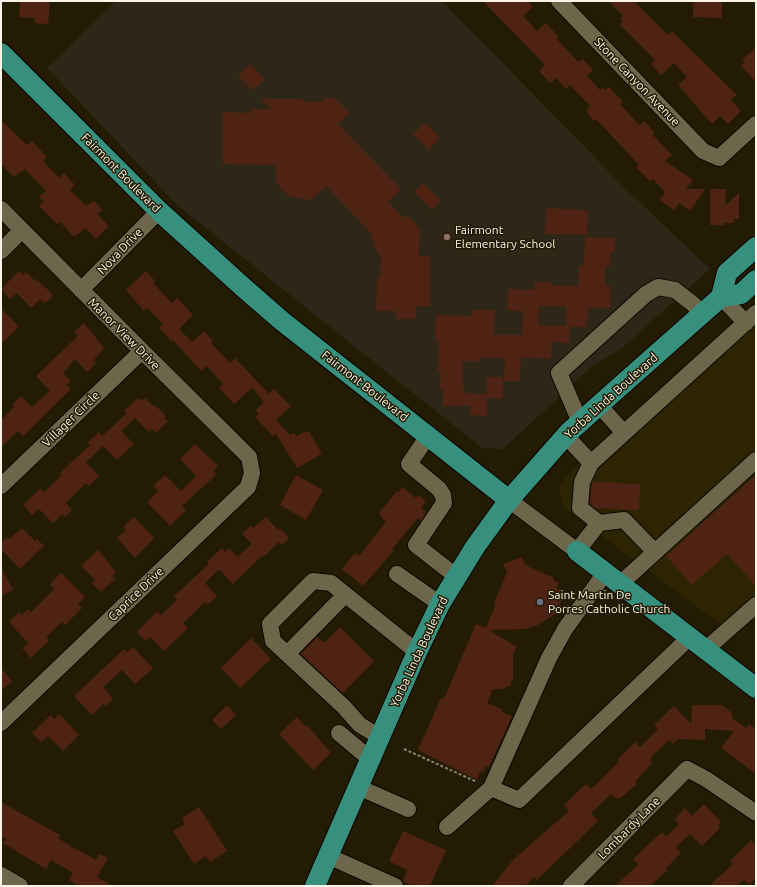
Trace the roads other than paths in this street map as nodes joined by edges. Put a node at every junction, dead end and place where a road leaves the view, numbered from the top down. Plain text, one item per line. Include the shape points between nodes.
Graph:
1 (559, 1) edge
2 (1, 53) edge
3 (756, 124) edge
4 (1, 209) edge
5 (159, 211) junction
6 (22, 230) junction
7 (756, 247) edge
8 (1, 251) edge
9 (756, 280) edge
10 (81, 290) junction
11 (721, 297) junction
12 (702, 314) junction
13 (751, 318) edge
14 (142, 351) junction
15 (599, 405) junction
16 (580, 422) junction
17 (624, 433) junction
18 (428, 436) junction
19 (566, 436) junction
20 (249, 457) joint
21 (756, 460) edge
22 (591, 463) junction
23 (1, 486) edge
24 (509, 500) junction
25 (598, 523) junction
26 (577, 552) junction
27 (655, 552) junction
28 (397, 574) dead end
29 (457, 577) junction
30 (612, 578) junction
31 (345, 595) junction
32 (440, 604) junction
33 (756, 605) edge
34 (689, 638) junction
35 (705, 650) junction
36 (417, 652) junction
37 (287, 654) junction
38 (756, 688) edge
39 (1, 723) edge
40 (339, 733) dead end
41 (380, 737) junction
42 (370, 759) junction
43 (358, 787) junction
44 (491, 788) junction
45 (408, 809) dead end
46 (756, 813) edge
47 (447, 827) dead end
48 (328, 856) junction
49 (1, 875) edge
50 (20, 886) edge
51 (315, 886) edge
52 (395, 886) edge
53 (571, 886) edge

1 - 3 street, Stone Canyon Avenue via 703,151 719,158
2 - 5 main road, Fairmont Boulevard
4 - 6 street, Manor View Drive
5 - 10 street, Nova Drive
5 - 18 main road, Fairmont Boulevard via 282,321
6 - 8 street
6 - 10 street, Manor View Drive
7 - 11 main road via 727,273
9 - 11 main road via 741,294
10 - 14 street, Manor View Drive
11 - 12 main road, Yorba Linda Boulevard
11 - 13 street
12 - 15 main road, Yorba Linda Boulevard
12 - 16 street via 675,290 658,287 646,294 559,373
13 - 17 street
14 - 20 street, Manor View Drive
14 - 23 street, Villager Circle
15 - 16 main road, Yorba Linda Boulevard
15 - 17 street
16 - 19 main road, Yorba Linda Boulevard
17 - 22 street
18 - 24 main road, Fairmont Boulevard
18 - 29 street via 409,464 439,489 444,503 416,545
19 - 22 street
19 - 24 main road, Yorba Linda Boulevard
20 - 39 street, Caprice Drive via 252,473 248,487
21 - 27 street
22 - 25 street via 582,482 580,508
24 - 26 street, Fairmont Boulevard
24 - 29 main road, Yorba Linda Boulevard
25 - 26 street
25 - 27 street via 624,520
26 - 30 main road, Fairmont Boulevard
27 - 30 street
28 - 32 street
29 - 32 main road, Yorba Linda Boulevard
30 - 34 main road, Fairmont Boulevard
30 - 44 street via 564,629
31 - 36 street
31 - 37 street
31 - 37 street via 331,583 313,581 270,624 273,641
32 - 36 main road, Yorba Linda Boulevard
33 - 35 street
34 - 35 main road, Fairmont Boulevard
34 - 44 street via 519,800
35 - 38 main road, Fairmont Boulevard
36 - 41 main road, Yorba Linda Boulevard
37 - 41 street via 360,725
40 - 42 street
41 - 42 main road, Yorba Linda Boulevard
42 - 43 main road, Yorba Linda Boulevard
43 - 45 street
43 - 48 main road, Yorba Linda Boulevard
44 - 47 street
46 - 53 street, Lombardy Lane via 706,778 687,770
48 - 51 main road, Yorba Linda Boulevard
48 - 52 street
49 - 50 street

